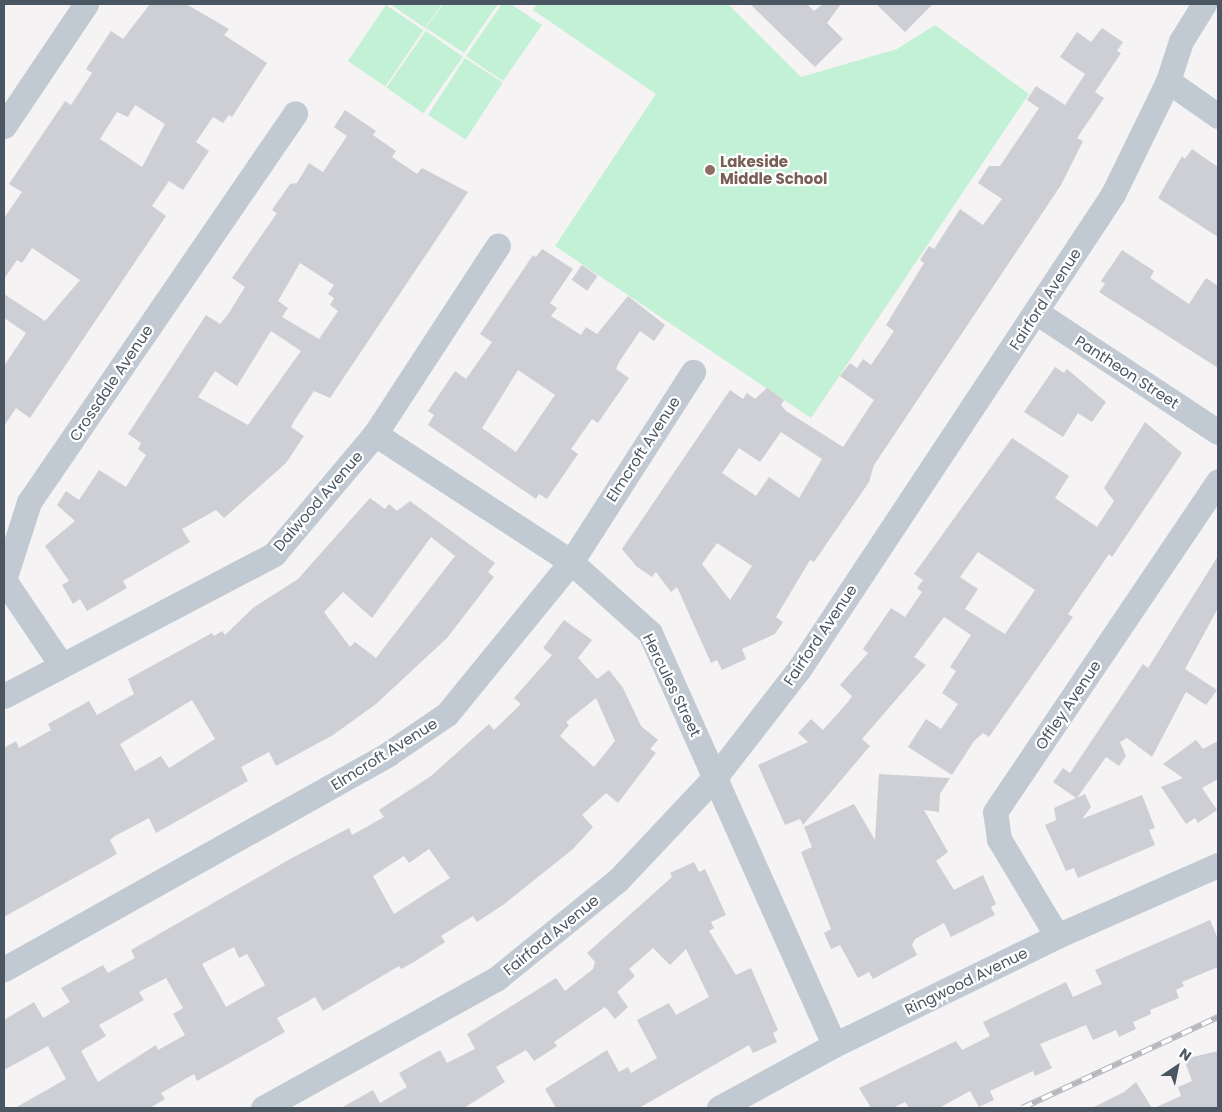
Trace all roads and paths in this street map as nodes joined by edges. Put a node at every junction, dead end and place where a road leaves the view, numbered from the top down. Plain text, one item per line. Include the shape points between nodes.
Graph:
1 (86, 4) edge
2 (1204, 4) edge
3 (1168, 81) junction
4 (296, 114) dead end
5 (1218, 116) edge
6 (4, 126) edge
7 (498, 245) dead end
8 (1036, 312) junction
9 (693, 372) dead end
10 (1218, 432) edge
11 (375, 434) junction
12 (1218, 481) edge
13 (571, 562) junction
14 (60, 663) junction
15 (4, 696) edge
16 (716, 776) junction
17 (1218, 865) edge
18 (1057, 936) junction
19 (4, 969) edge
20 (834, 1045) junction
21 (263, 1108) edge
22 (719, 1108) edge

1 - 6 street
2 - 3 street, Fairford Avenue via 1181,41
3 - 5 street
3 - 8 street, Fairford Avenue via 1113,194
4 - 14 street, Crossdale Avenue via 29,502 4,580
7 - 11 street, Dalwood Avenue
8 - 10 street, Pantheon Street
8 - 16 street, Fairford Avenue via 799,669
9 - 13 street, Elmcroft Avenue
11 - 13 street, Hercules Street
11 - 14 street, Dalwood Avenue via 274,554
12 - 18 street, Offley Avenue via 995,812 1000,838
13 - 16 street, Hercules Street via 650,633
13 - 19 street, Elmcroft Avenue via 447,714 388,754
14 - 15 street, Dalwood Avenue
16 - 20 street, Hercules Street
16 - 21 street, Fairford Avenue via 618,880 496,980
17 - 18 street, Ringwood Avenue
18 - 20 street, Ringwood Avenue
20 - 22 street, Ringwood Avenue

